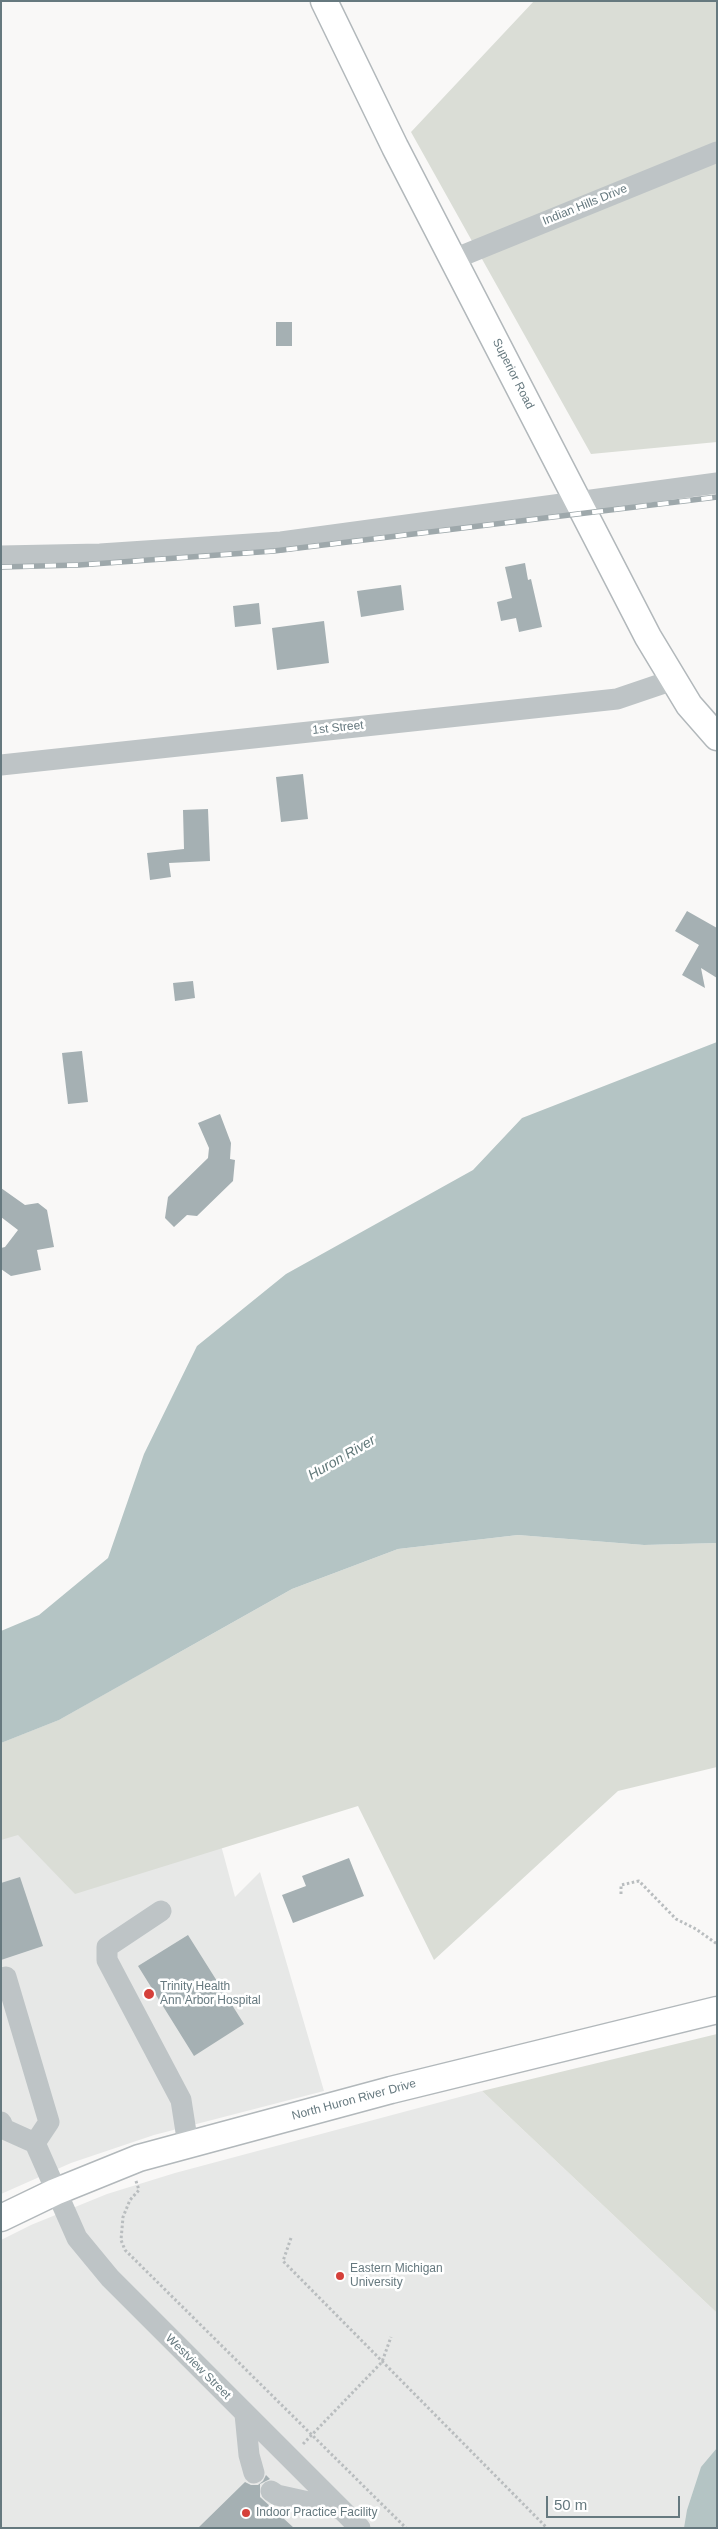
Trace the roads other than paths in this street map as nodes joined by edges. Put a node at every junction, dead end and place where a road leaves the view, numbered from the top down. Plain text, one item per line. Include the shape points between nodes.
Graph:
1 (324, 1) edge
2 (717, 152) edge
3 (454, 259) junction
4 (717, 483) edge
5 (579, 501) junction
6 (1, 556) edge
7 (673, 680) junction
8 (717, 737) edge
9 (1, 765) edge
10 (161, 1911) dead end
11 (1, 1978) edge
12 (717, 2010) edge
13 (1, 2122) edge
14 (35, 2142) junction
15 (188, 2145) junction
16 (55, 2192) junction
17 (1, 2218) edge
18 (245, 2414) junction
19 (254, 2474) dead end
20 (271, 2491) dead end
21 (340, 2508) junction
22 (360, 2528) edge

1 - 3 main road, Superior Road
2 - 3 street, Indian Hills Drive
3 - 5 main road, Superior Road
4 - 5 street
5 - 6 street via 281,542 100,554
5 - 7 main road, Superior Road via 634,612
7 - 8 main road, Superior Road via 689,705
7 - 9 street, 1st Street via 618,698
10 - 15 street via 107,1947 107,1960 181,2100
11 - 14 street via 6,1977 49,2122
12 - 15 main road, North Huron River Drive via 391,2090
13 - 14 street via 4,2129
14 - 16 street, Westview Street
15 - 16 main road, North Huron River Drive via 130,2161
16 - 17 main road, North Huron River Drive
16 - 18 street, Westview Street via 77,2238 110,2278
18 - 19 street
18 - 21 street, Westview Street
20 - 21 street
21 - 22 street, Westview Street

